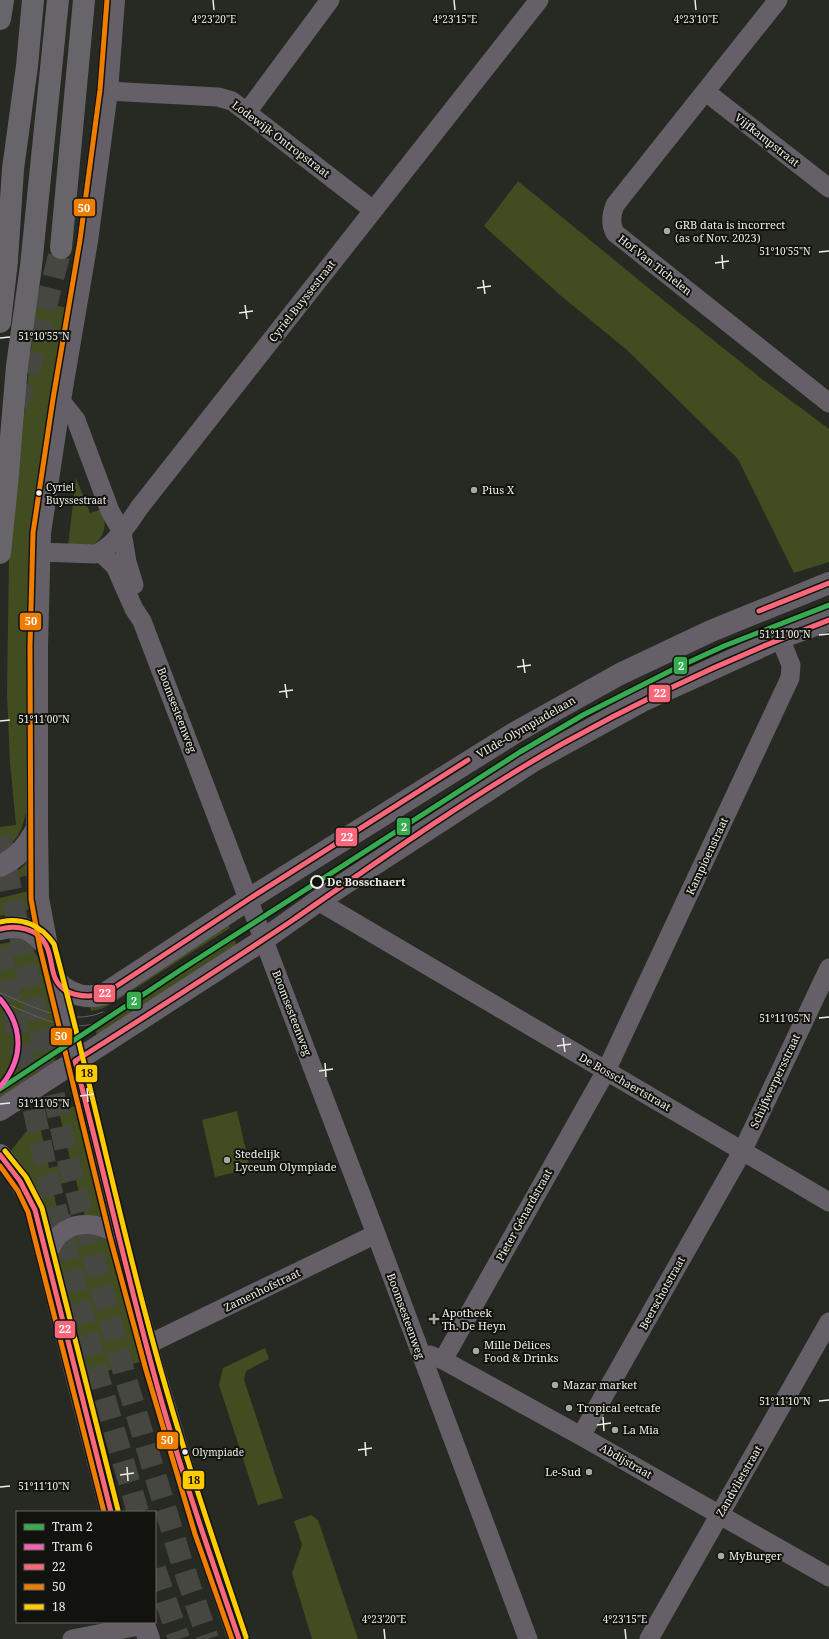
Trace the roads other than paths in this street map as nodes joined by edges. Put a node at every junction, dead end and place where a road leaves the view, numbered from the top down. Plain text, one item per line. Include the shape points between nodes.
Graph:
1 (3, 0) edge
2 (33, 0) edge
3 (58, 0) edge
4 (84, 0) edge
5 (114, 0) edge
6 (330, 0) edge
7 (539, 0) edge
8 (778, 0) edge
9 (0, 19) edge
10 (107, 91) junction
11 (706, 92) junction
12 (247, 112) junction
13 (13, 169) junction
14 (829, 188) edge
15 (373, 210) junction
16 (0, 219) edge
17 (61, 248) tunnel mouth
18 (0, 322) edge
19 (60, 400) junction
20 (829, 403) edge
21 (122, 532) junction
22 (40, 552) junction
23 (100, 552) junction
24 (0, 553) edge
25 (829, 583) edge
26 (829, 620) edge
27 (142, 621) junction
28 (780, 638) junction
29 (37, 828) junction
30 (0, 866) edge
31 (249, 899) junction
32 (318, 901) junction
33 (0, 929) edge
34 (263, 940) junction
35 (47, 946) junction
36 (829, 968) edge
37 (56, 981) junction
38 (75, 1061) junction
39 (606, 1071) junction
40 (0, 1110) edge
41 (742, 1150) junction
42 (0, 1155) edge
43 (829, 1202) edge
44 (376, 1234) junction
45 (117, 1235) junction
46 (47, 1254) junction
47 (829, 1322) edge
48 (147, 1345) junction
49 (420, 1351) junction
50 (443, 1360) junction
51 (582, 1436) junction
52 (111, 1511) edge
53 (719, 1514) junction
54 (829, 1577) edge
55 (145, 1629) edge
56 (72, 1639) edge
57 (240, 1639) edge
58 (528, 1639) edge
59 (649, 1639) edge

1 - 9 highway
2 - 13 highway
3 - 24 highway via 31,266 17,366
4 - 17 highway
5 - 10 main road
6 - 12 street
7 - 15 street, Cyriel Buyssestraat
8 - 11 street, Hof Van Tichelen
10 - 12 street, Lodewijk Ontropstraat via 218,97 232,101
10 - 19 main road via 87,241
11 - 14 street, Vijfkampstraat
11 - 20 street, Hof Van Tichelen via 615,206 612,228 615,233
12 - 15 street, Lodewijk Ontropstraat
13 - 16 highway
13 - 18 highway
15 - 21 street, Cyriel Buyssestraat
19 - 21 street via 76,420 110,510
19 - 22 main road
21 - 23 street, Cyriel Buyssestraat
21 - 27 street via 127,562 143,609
22 - 23 street
22 - 29 main road
23 - 27 street, Boomsesteenweg via 115,566
25 - 31 main road, VIIde-Olympiadelaan via 711,631 613,678 471,759
26 - 28 main road
27 - 31 street, Boomsesteenweg
28 - 32 main road via 642,701 561,744
28 - 39 street, Kampioenstraat via 791,665 790,678
29 - 30 main road via 28,844 16,857
29 - 35 main road via 38,898
31 - 34 street, Boomsesteenweg
31 - 37 main road, VIIde-Olympiadelaan via 106,993 84,996 64,990
32 - 34 main road
32 - 39 street, De Bosschaertstraat
33 - 35 main road via 15,926 25,928
34 - 38 main road
34 - 44 street, Boomsesteenweg
35 - 37 main road
36 - 41 street, Schijfwerpersstraat
37 - 38 main road
38 - 40 main road
38 - 45 main road
39 - 41 street, De Bosschaertstraat
39 - 50 street, Pieter Génardstraat
41 - 43 street, De Bosschaertstraat
41 - 51 street, Beerschotstraat
42 - 46 main road via 26,1189 35,1210
44 - 48 street, Zamenhofstraat
44 - 49 street, Boomsesteenweg
45 - 46 street via 99,1226 79,1225 68,1228 59,1235
45 - 48 main road
46 - 52 main road
47 - 53 street, Zandvlietstraat
48 - 57 main road via 200,1525
49 - 50 street, Abdijstraat
49 - 58 street, Boomsesteenweg
50 - 51 street, Abdijstraat
51 - 53 street, Abdijstraat
53 - 54 street, Abdijstraat
53 - 59 street, Zandvlietstraat
55 - 56 street

